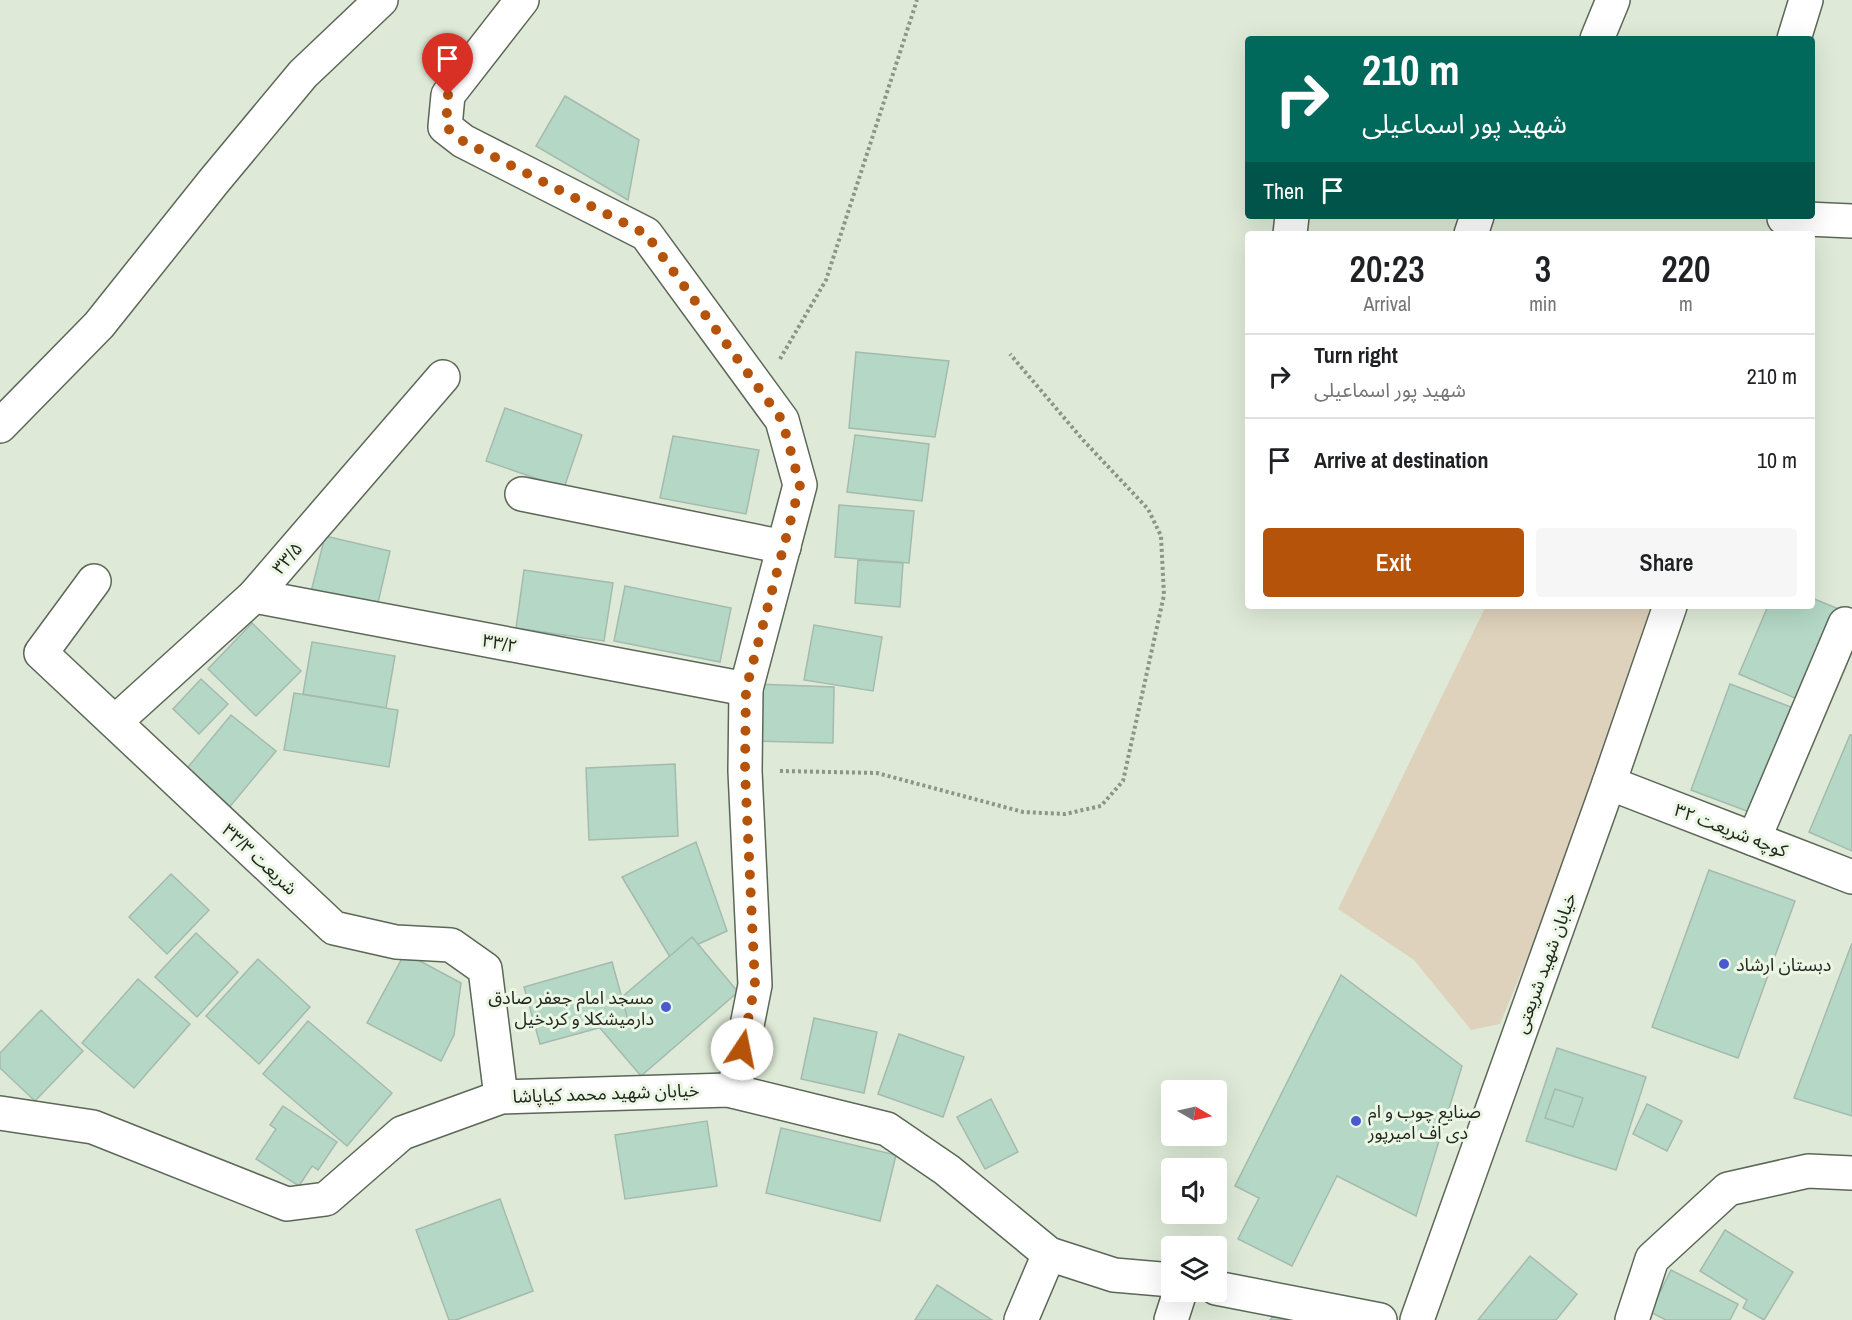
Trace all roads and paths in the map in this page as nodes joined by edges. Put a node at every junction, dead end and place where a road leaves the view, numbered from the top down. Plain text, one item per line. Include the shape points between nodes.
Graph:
1 (381, 0) edge
2 (522, 0) edge
3 (917, 0) edge
4 (1613, 0) edge
5 (1806, 0) edge
6 (1598, 36) edge
7 (1795, 36) edge
8 (1852, 221) edge
9 (1784, 223) edge
10 (1010, 354) dead end
11 (443, 377) dead end
12 (761, 391) junction
13 (0, 426) edge
14 (522, 494) dead end
15 (784, 547) junction
16 (94, 581) dead end
17 (254, 596) junction
18 (1669, 609) edge
19 (1845, 624) dead end
20 (746, 689) junction
21 (115, 722) junction
22 (745, 771) junction
23 (1609, 783) junction
24 (1754, 839) junction
25 (1852, 877) edge
26 (734, 1091) junction
27 (501, 1096) junction
28 (0, 1113) edge
29 (1852, 1173) edge
30 (1049, 1254) junction
31 (1161, 1279) edge
32 (1227, 1290) edge
33 (1177, 1302) edge
34 (1021, 1320) edge
35 (1171, 1320) edge
36 (1380, 1320) edge
37 (1417, 1320) edge
38 (1632, 1320) edge

1 - 13 main road via 303,74 99,325
2 - 12 main road via 448,95 446,127 463,141 646,234
3 - 12 path via 826,280
4 - 6 main road
5 - 7 main road
8 - 9 main road
10 - 22 path via 1148,509 1161,536 1164,595 1123,781 1101,806 1065,814 1023,812 877,773
11 - 17 main road, ۳۳/۵
12 - 15 main road via 782,420 800,485
14 - 15 main road
15 - 20 main road
16 - 21 main road, شریعت ۳۳/۳ via 41,653
17 - 20 main road, ۳۳/۲
17 - 21 main road, ۳۳/۵
18 - 23 main road, خیابان شهید شریعتی
19 - 24 main road
20 - 22 main road
21 - 27 main road, شریعت ۳۳/۳ via 334,928 396,942 451,945 485,969
22 - 26 main road via 755,985
23 - 24 main road, کوچه شریعت ۳۲
23 - 37 main road, خیابان شهید شریعتی
24 - 25 main road, کوچه شریعت ۳۲
26 - 27 main road, خیابان شهید محمد کیاپاشا
26 - 30 main road, خیابان شهید محمد کیاپاشا via 886,1129 947,1170
27 - 28 main road, خیابان شهید محمد کیاپاشا via 402,1133 326,1199 287,1204 93,1127
29 - 38 main road via 1808,1171 1728,1189 1653,1259
30 - 31 main road, خیابان شهید محمد کیاپاشا via 1114,1275
30 - 34 main road
32 - 36 main road
33 - 35 main road

